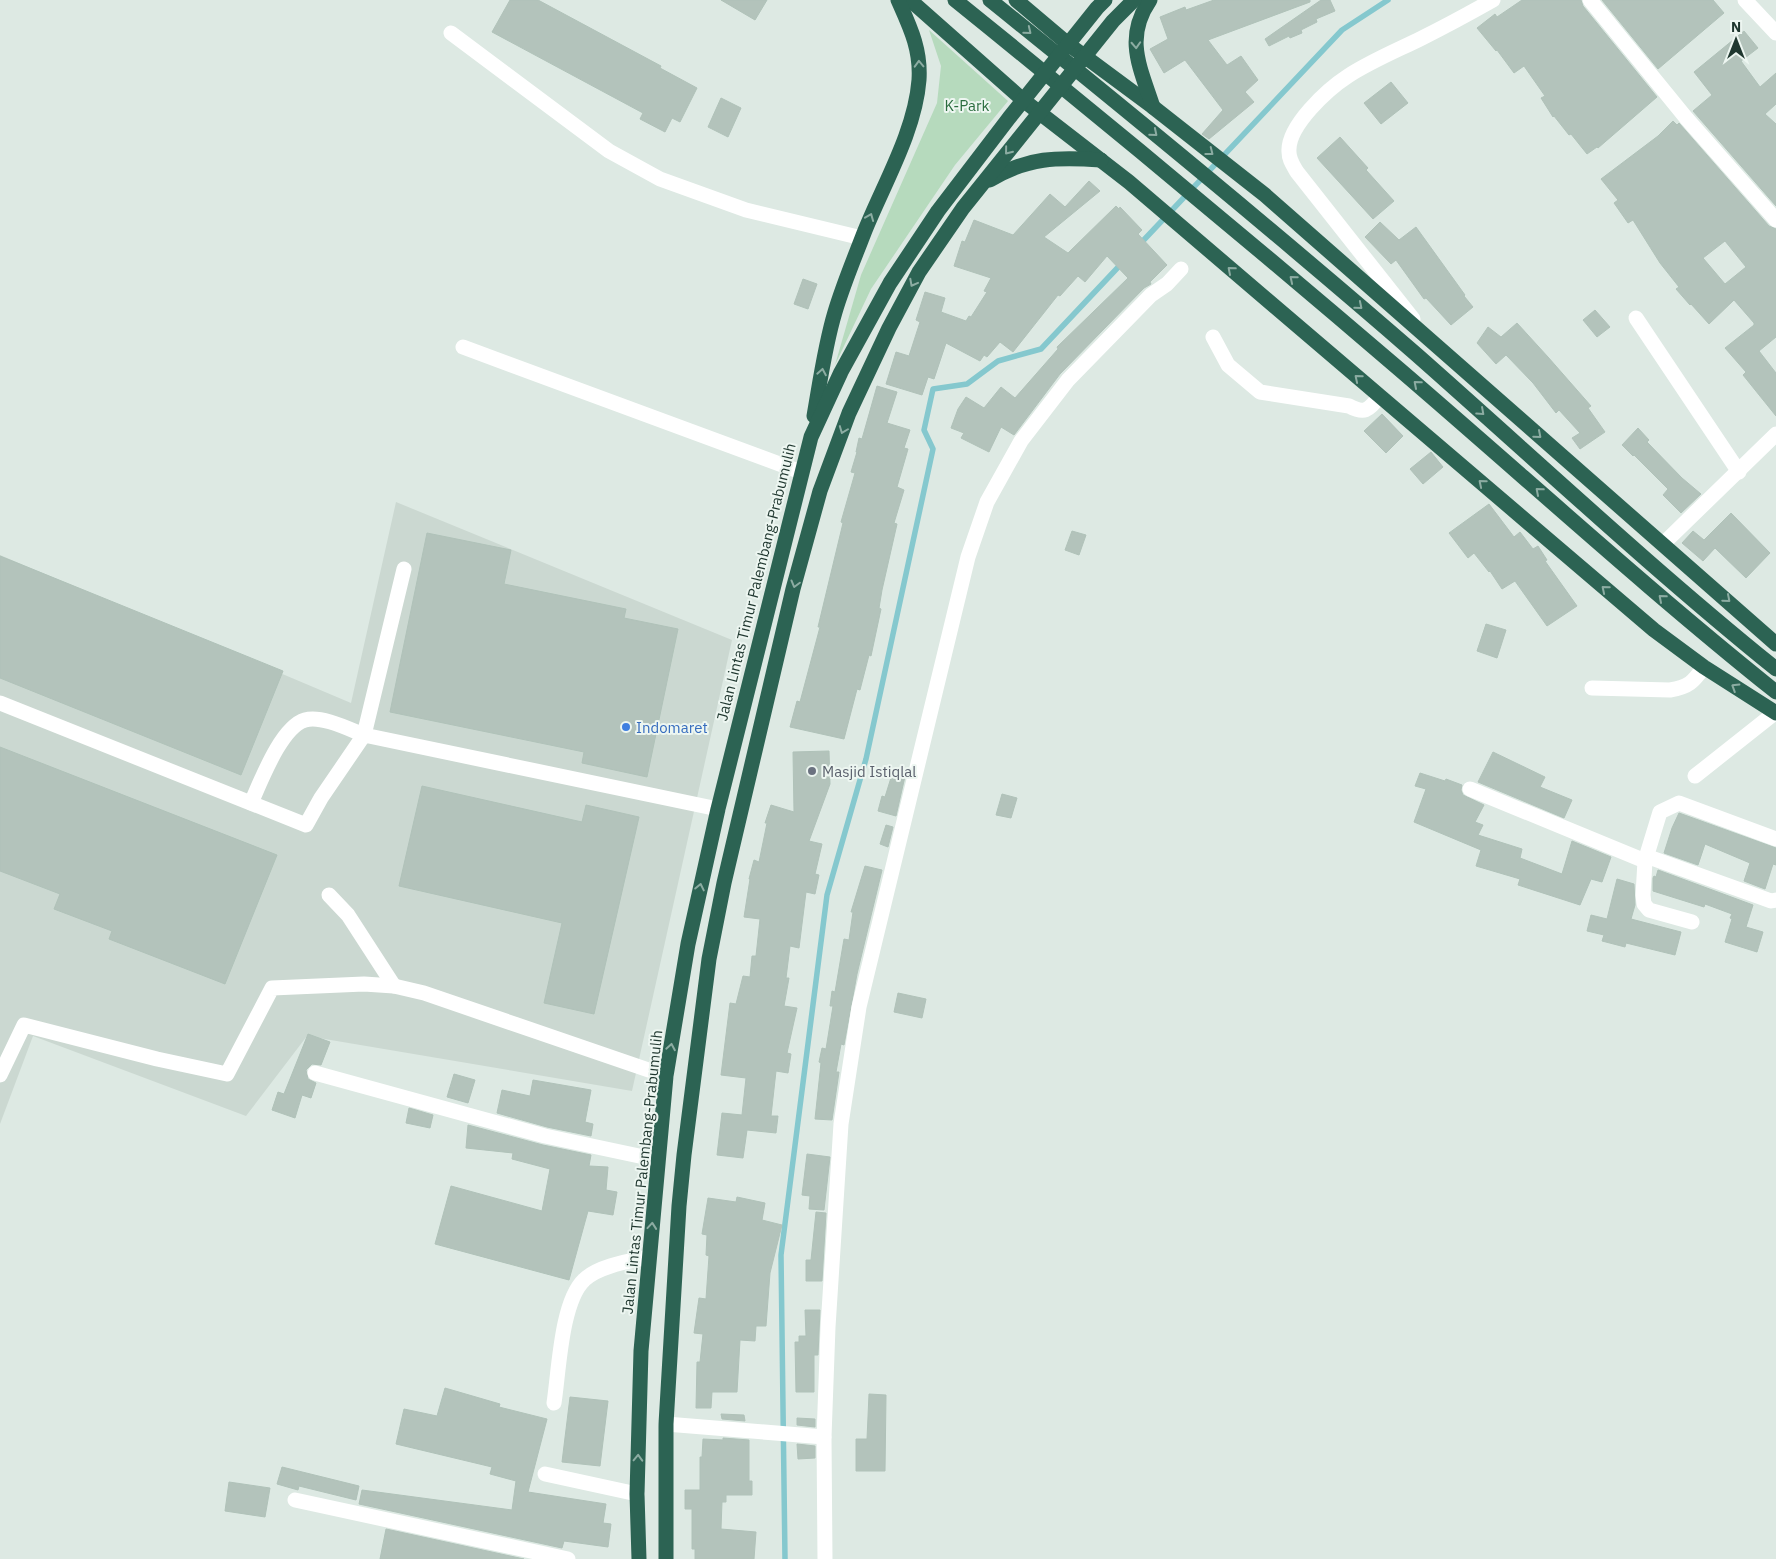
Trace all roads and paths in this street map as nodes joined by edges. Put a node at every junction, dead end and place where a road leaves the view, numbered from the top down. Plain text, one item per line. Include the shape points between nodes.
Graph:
1 (898, 0) edge
2 (910, 0) edge
3 (955, 0) edge
4 (990, 0) edge
5 (1016, 0) edge
6 (1106, 0) edge
7 (1134, 0) edge
8 (1150, 0) edge
9 (1493, 0) edge
10 (1590, 0) edge
11 (1745, 0) edge
12 (451, 33) dead end
13 (1776, 33) edge
14 (1068, 44) junction
15 (1085, 56) junction
16 (1023, 100) junction
17 (1153, 107) junction
18 (1039, 114) junction
19 (1101, 160) junction
20 (981, 185) junction
21 (1776, 220) edge
22 (862, 238) junction
23 (1181, 269) dead end
24 (1636, 318) dead end
25 (1426, 336) junction
26 (1213, 337) dead end
27 (463, 347) dead end
28 (1380, 396) junction
29 (1776, 434) edge
30 (811, 438) junction
31 (801, 472) junction
32 (1739, 472) junction
33 (1663, 544) junction
34 (404, 570) dead end
35 (1776, 644) edge
36 (1704, 667) junction
37 (1776, 669) edge
38 (1592, 688) dead end
39 (1776, 692) edge
40 (0, 703) edge
41 (1776, 712) edge
42 (364, 735) junction
43 (1695, 776) dead end
44 (1470, 788) dead end
45 (251, 803) junction
46 (718, 809) junction
47 (1776, 839) edge
48 (1646, 858) junction
49 (329, 895) dead end
50 (1776, 900) edge
51 (1692, 922) dead end
52 (394, 986) junction
53 (315, 1073) dead end
54 (0, 1075) edge
55 (666, 1076) junction
56 (658, 1160) junction
57 (649, 1257) junction
58 (646, 1294) junction
59 (674, 1297) junction
60 (554, 1403) dead end
61 (666, 1424) junction
62 (824, 1437) junction
63 (545, 1474) dead end
64 (637, 1494) junction
65 (295, 1500) dead end
66 (639, 1552) edge
67 (666, 1552) edge
68 (568, 1559) edge
69 (825, 1559) edge

22 -> 1 highway via 904,140 919,81 916,42
2 - 16 highway
39 -> 3 highway via 1698,630 1392,363 1142,152
4 -> 37 highway via 1153,132 1415,354 1710,616
5 - 14 highway
6 - 14 highway, Jalan Lintas Timur Palembang-Prabumulih
7 - 15 highway
8 -> 17 highway via 1136,28 1135,45
9 - 25 street via 1349,75 1329,90 1301,120 1288,150 1297,172
10 - 21 street via 1687,119
11 - 13 street
12 - 22 street via 609,150 660,179 746,210
14 - 15 highway
14 - 16 highway, Jalan Lintas Timur Palembang-Prabumulih
15 - 17 highway
15 - 18 highway
16 - 18 highway
16 - 30 highway, Jalan Lintas Timur Palembang-Prabumulih via 938,211 890,282 841,372
17 -> 25 highway via 1265,195
18 - 19 highway
18 -> 20 highway
19 - 20 highway via 1045,159 1005,171
28 -> 19 highway
20 -> 59 highway via 919,272 889,328 849,413 818,500 784,627 709,959 684,1155
30 -> 22 highway via 835,313
23 - 62 street via 1068,380 1020,441 987,502 968,557 859,1007 841,1124
24 - 32 street
25 -> 33 highway
26 - 28 street via 1228,365 1260,392 1364,411
27 - 31 street
36 -> 28 highway via 1647,624
29 - 32 street
30 - 31 highway, Jalan Lintas Timur Palembang-Prabumulih
31 - 46 highway, Jalan Lintas Timur Palembang-Prabumulih
32 - 33 street
33 -> 35 highway
34 - 42 street
36 - 38 street via 1694,681 1683,688
41 -> 36 highway
40 - 45 street
41 - 43 street
42 - 45 street via 324,720 306,719 294,725 276,749
42 - 45 street via 306,825
42 - 46 street
44 - 48 street
55 -> 46 highway, Jalan Lintas Timur Palembang-Prabumulih via 688,944
47 - 48 street via 1679,803 1660,812
48 - 50 street
48 - 51 street via 1644,904 1649,910
49 - 52 street via 348,915
52 - 54 street via 272,988 227,1074 24,1025
52 - 55 street via 424,993
53 - 56 street via 545,1136
55 - 56 highway, Jalan Lintas Timur Palembang-Prabumulih
57 -> 56 highway, Jalan Lintas Timur Palembang-Prabumulih
57 - 58 highway, Jalan Lintas Timur Palembang-Prabumulih
57 - 60 street via 599,1271 577,1288 568,1312
58 - 59 highway
64 -> 58 highway, Jalan Lintas Timur Palembang-Prabumulih
59 - 61 highway
61 - 62 street
61 - 67 highway
62 - 69 street
63 - 64 street
64 - 66 highway, Jalan Lintas Timur Palembang-Prabumulih
65 - 68 street
66 - 67 highway

